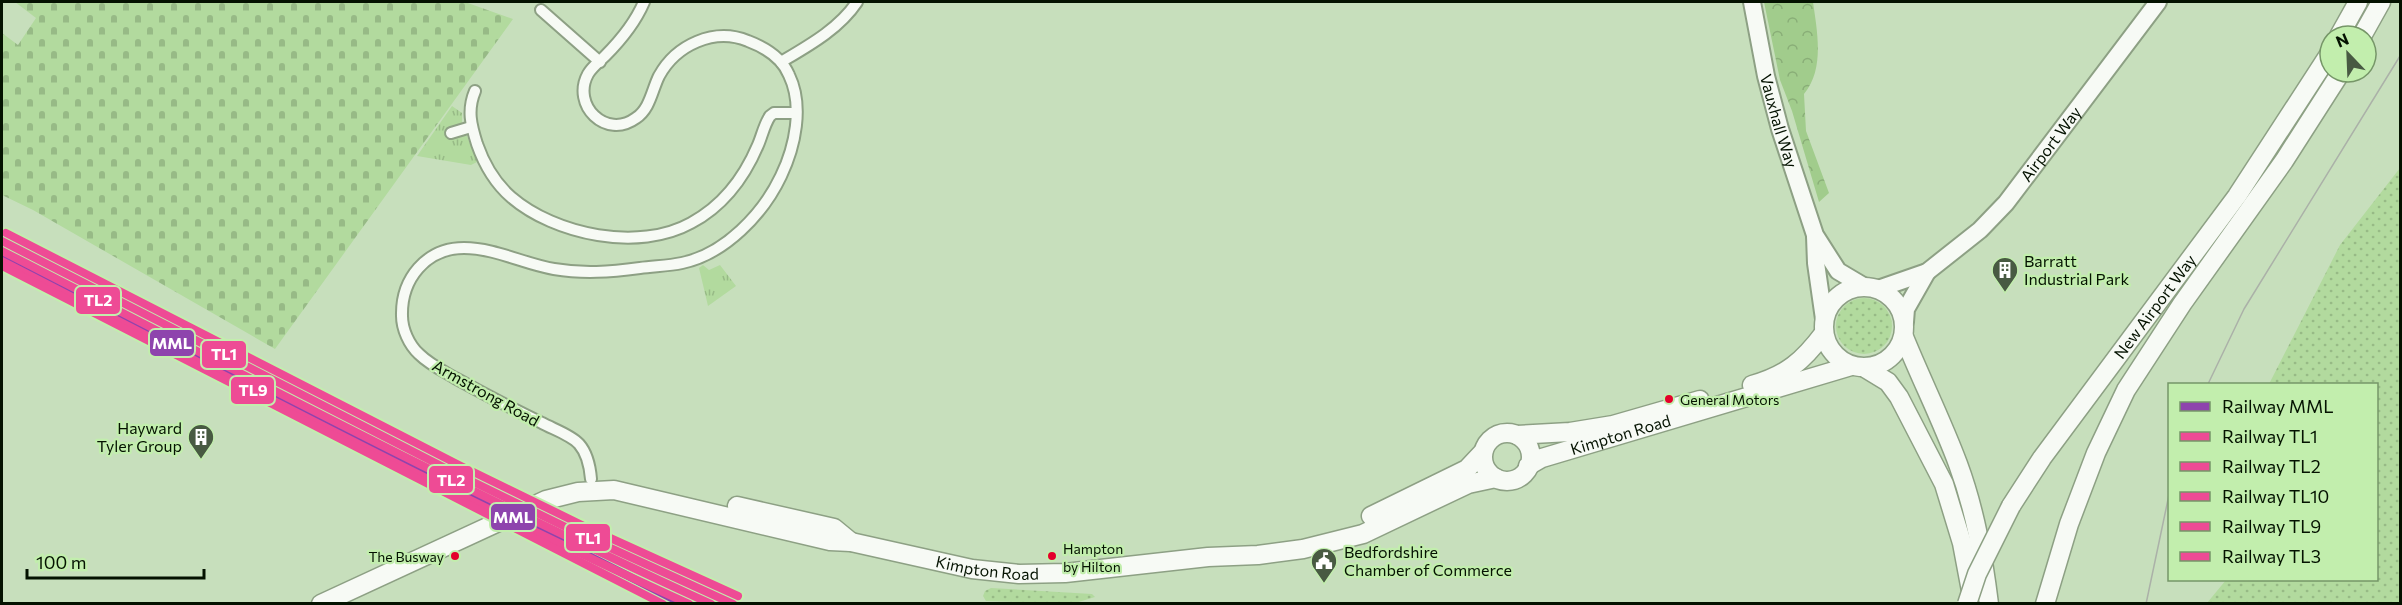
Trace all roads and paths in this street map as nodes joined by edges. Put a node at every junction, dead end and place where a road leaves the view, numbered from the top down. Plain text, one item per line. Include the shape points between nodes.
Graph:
1 (644, 2) edge
2 (857, 2) edge
3 (1752, 2) edge
4 (2158, 2) edge
5 (2358, 2) edge
6 (2381, 2) edge
7 (541, 10) dead end
8 (2346, 24) edge
9 (2369, 24) edge
10 (600, 62) junction
11 (781, 62) junction
12 (2318, 71) edge
13 (2333, 84) edge
14 (474, 91) dead end
15 (796, 113) junction
16 (471, 127) junction
17 (451, 133) dead end
18 (1815, 235) junction
19 (1927, 272) junction
20 (1872, 288) junction
21 (1824, 326) junction
22 (1904, 330) junction
23 (1858, 367) junction
24 (1517, 435) junction
25 (1483, 452) junction
26 (1528, 466) junction
27 (591, 478) junction
28 (1496, 478) junction
29 (546, 500) junction
30 (1338, 539) junction
31 (851, 542) junction
32 (321, 603) edge
33 (1967, 603) edge
34 (1972, 603) edge
35 (1989, 603) edge
36 (2045, 603) edge

1 - 10 street, Armstrong Road via 632,27
2 - 11 street via 827,33
3 - 18 main road, Vauxhall Way via 1772,97
4 - 19 main road, Airport Way via 2006,203 1980,230
5 - 8 highway
6 - 9 highway
7 - 10 street
10 - 11 street, Armstrong Road via 589,73 583,92 593,116 616,125 637,118 674,56 704,38 743,38 764,47
11 - 15 street, Armstrong Road via 795,92
12 - 33 highway, New Airport Way, bridge via 2237,196 2042,458 2011,506
13 - 36 highway, New Airport Way via 2126,390 2092,463
14 - 16 street via 469,113
15 - 16 street via 770,116 747,168 708,213 668,233 635,238 597,235 524,207 496,181
15 - 27 street, Armstrong Road via 791,152 772,193 752,219 701,257 683,263 590,272 552,269 464,248 436,254 409,280 402,325 418,354 491,398 579,443
16 - 17 street
18 - 20 main road, Vauxhall Way via 1838,271
18 - 21 main road, Vauxhall Way
19 - 20 main road, Airport Way
19 - 22 main road, Airport Way via 1906,309
20 - 21 highway via 1844,292 1835,299
20 - 22 highway via 1896,302
21 - 23 highway via 1833,353
21 - 24 highway, Kimpton Road via 1806,357 1763,381 1613,425
22 - 23 highway via 1890,359
22 - 35 highway via 1958,463 1981,544
23 - 26 highway, Kimpton Road via 1542,458
23 - 34 highway via 1879,374 1888,382 1944,484 1962,543
24 - 25 highway via 1495,436
24 - 26 highway via 1530,452
25 - 28 highway via 1485,468
25 - 30 highway, Kimpton Road via 1467,469 1358,523
26 - 28 highway via 1516,479
27 - 29 highway, Kimpton Road via 557,489
27 - 31 highway, Kimpton Road via 834,528
28 - 30 highway, Kimpton Road via 1468,484 1363,534
29 - 31 highway, Kimpton Road via 578,492 614,490 830,541
29 - 32 highway, Kimpton Road
30 - 31 highway, Kimpton Road via 1258,555 1018,574 972,569

